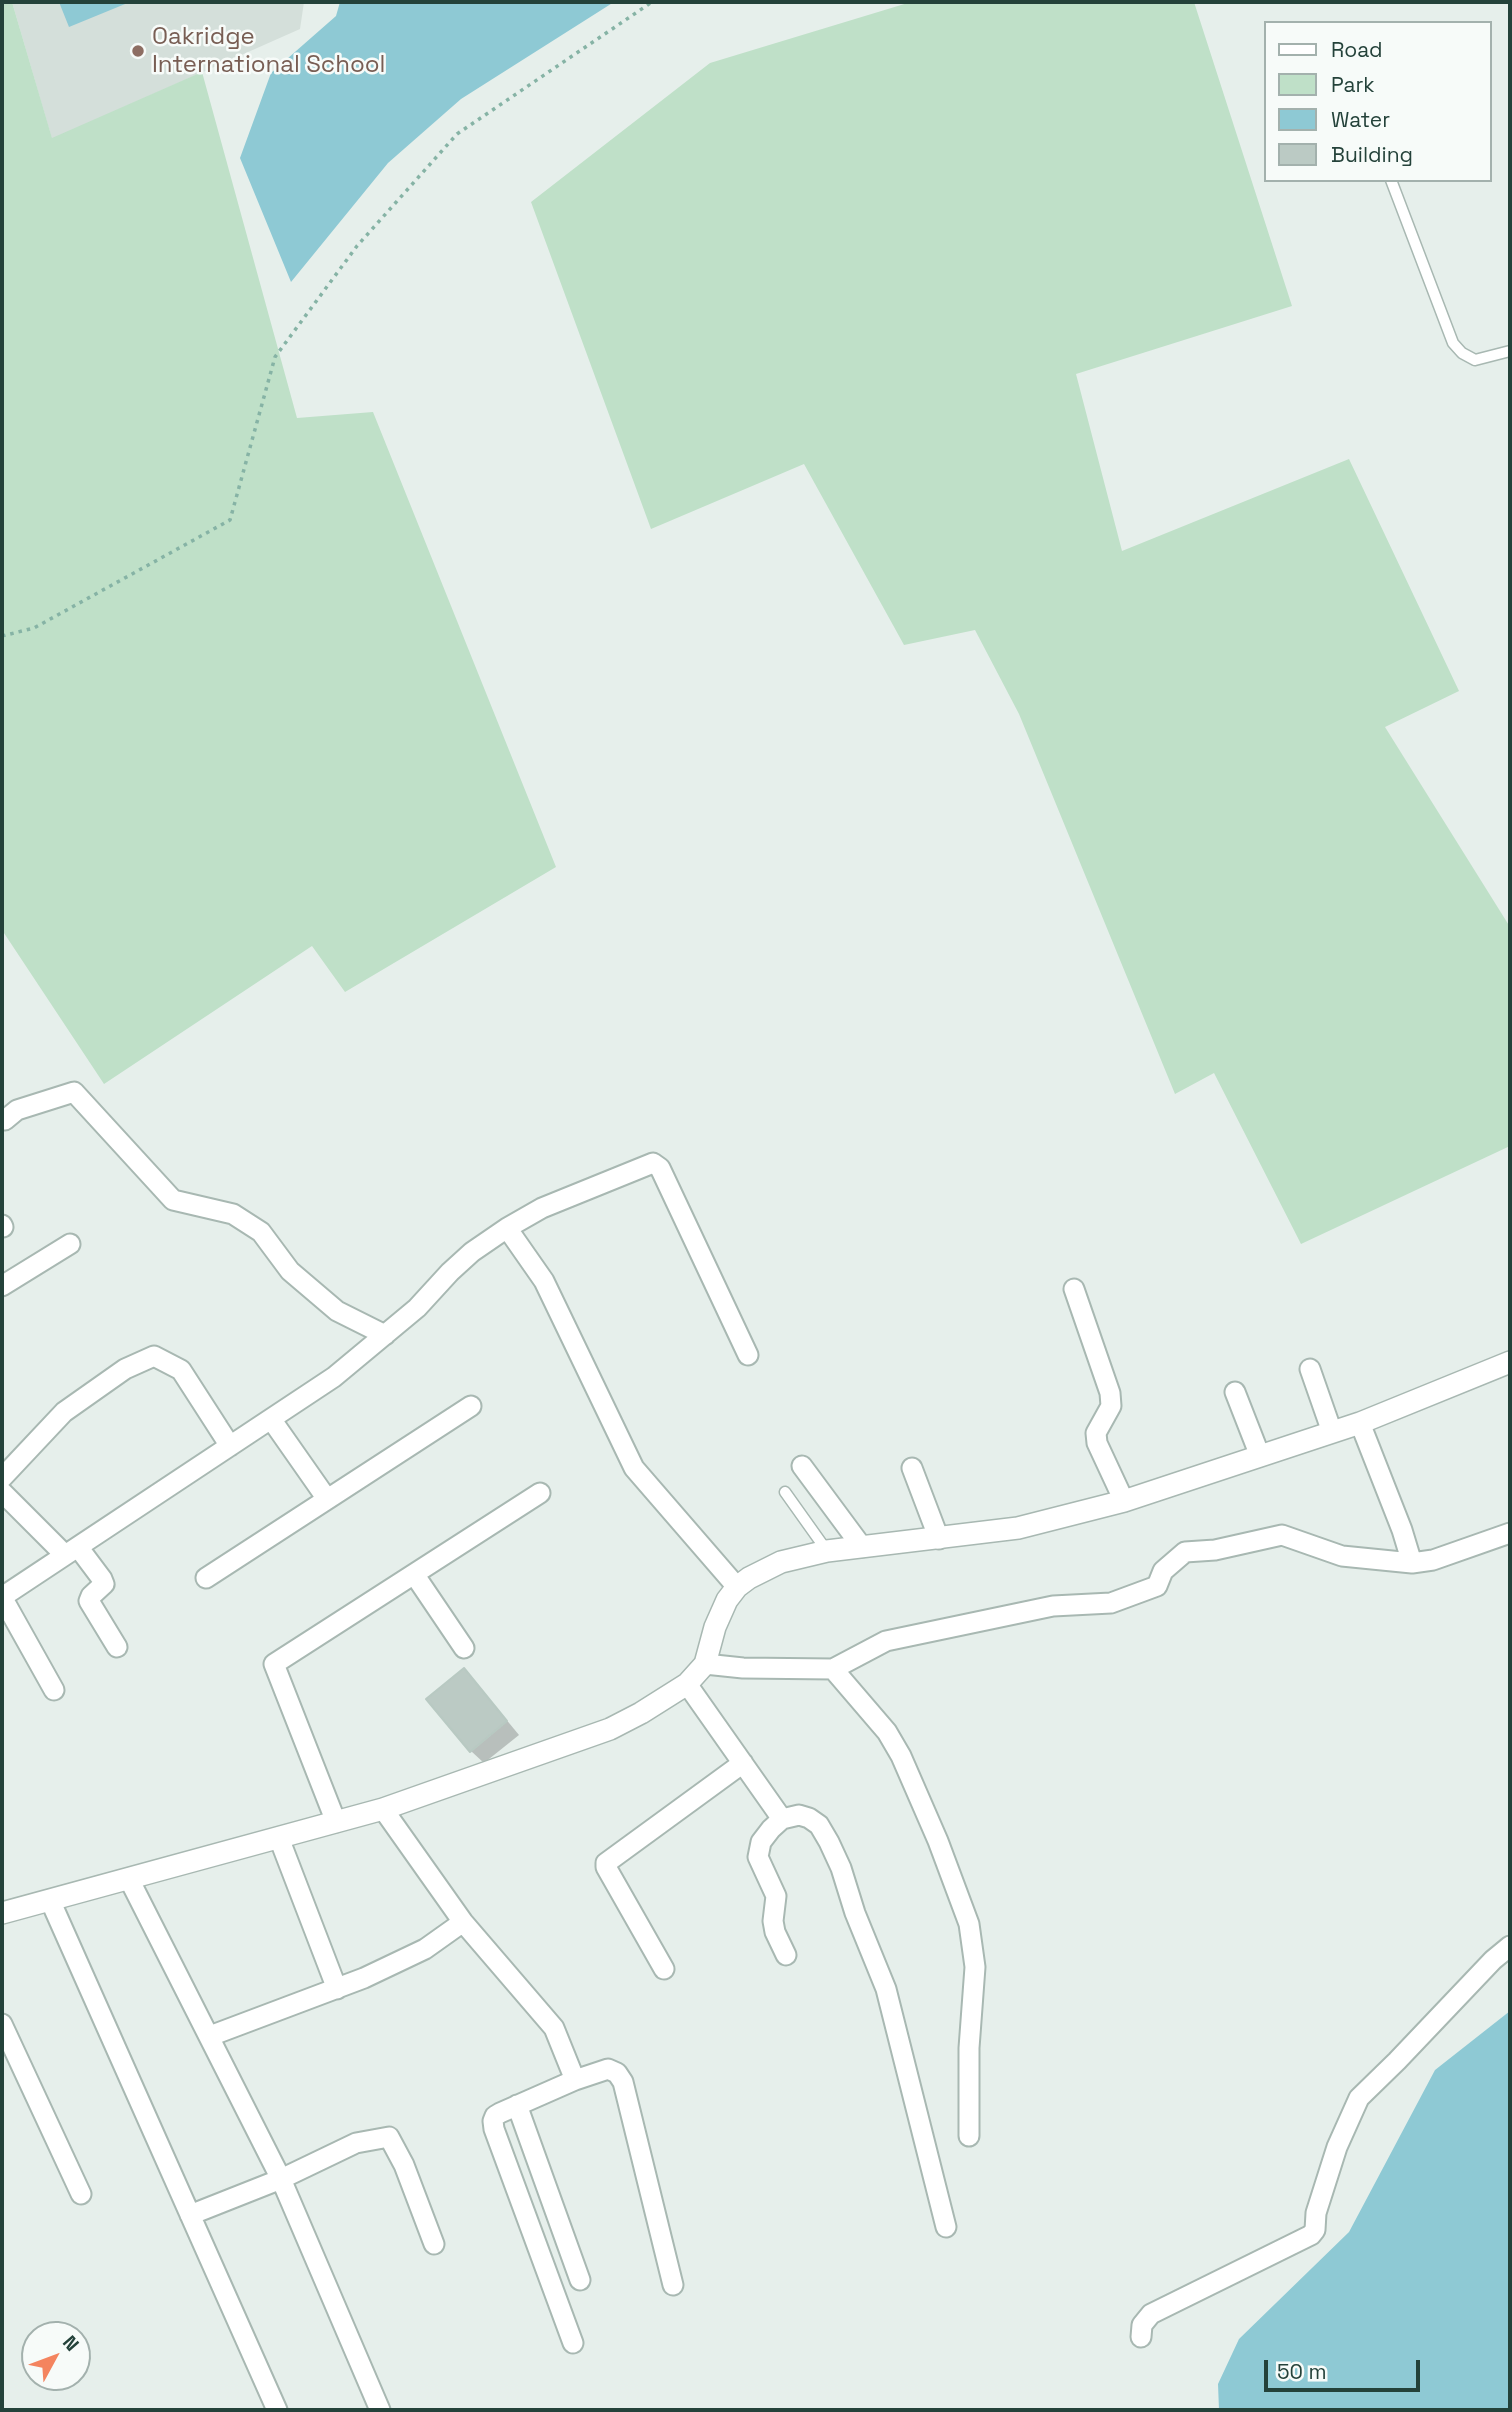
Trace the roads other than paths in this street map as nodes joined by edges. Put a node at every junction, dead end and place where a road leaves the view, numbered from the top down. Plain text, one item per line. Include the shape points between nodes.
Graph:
1 (1392, 182) edge
2 (1510, 351) edge
3 (5, 1119) dead end
4 (507, 1228) junction
5 (70, 1244) dead end
6 (2, 1286) edge
7 (1074, 1289) dead end
8 (385, 1335) junction
9 (748, 1355) dead end
10 (1510, 1362) edge
11 (1310, 1369) dead end
12 (1235, 1392) dead end
13 (471, 1406) dead end
14 (271, 1419) junction
15 (1360, 1423) junction
16 (1332, 1432) junction
17 (230, 1446) junction
18 (1260, 1456) junction
19 (802, 1466) dead end
20 (912, 1468) dead end
21 (2, 1478) edge
22 (2, 1492) edge
23 (785, 1492) dead end
24 (540, 1493) dead end
25 (327, 1499) junction
26 (1124, 1501) junction
27 (1510, 1533) edge
28 (939, 1539) junction
29 (862, 1547) junction
30 (827, 1550) junction
31 (72, 1551) junction
32 (1412, 1563) junction
33 (414, 1574) junction
34 (206, 1578) dead end
35 (737, 1587) junction
36 (2, 1597) edge
37 (117, 1647) dead end
38 (464, 1648) dead end
39 (705, 1664) junction
40 (833, 1669) junction
41 (687, 1684) junction
42 (54, 1690) dead end
43 (743, 1763) junction
44 (383, 1809) junction
45 (782, 1819) junction
46 (336, 1822) junction
47 (279, 1838) junction
48 (129, 1879) junction
49 (50, 1900) junction
50 (2, 1913) edge
51 (463, 1922) junction
52 (1510, 1946) edge
53 (786, 1955) dead end
54 (664, 1969) dead end
55 (337, 1989) junction
56 (2, 2024) edge
57 (210, 2036) junction
58 (575, 2080) junction
59 (517, 2105) junction
60 (969, 2136) dead end
61 (281, 2179) junction
62 (81, 2194) dead end
63 (190, 2215) junction
64 (946, 2227) dead end
65 (434, 2244) dead end
66 (580, 2280) dead end
67 (673, 2285) dead end
68 (1140, 2337) dead end
69 (573, 2343) dead end
70 (277, 2410) edge
71 (380, 2410) edge

1 - 2 lane via 1453,343 1475,360
3 - 8 street via 17,1110 74,1092 173,1200 233,1214 261,1232 290,1271 337,1311
4 - 8 street via 472,1252
4 - 9 street via 542,1208 656,1164
4 - 35 street via 544,1281 634,1468
5 - 6 street
7 - 26 street via 1110,1393 1111,1406 1096,1433 1097,1443
8 - 14 street via 334,1377
10 - 15 street
11 - 16 street
12 - 18 street
13 - 25 street
14 - 17 street
14 - 25 street
15 - 16 street
15 - 32 street
16 - 18 street
17 - 21 street via 181,1370 154,1356 125,1369 64,1412
17 - 31 street
18 - 26 street
19 - 29 street
20 - 28 street
22 - 31 street
23 - 30 lane
24 - 33 street
25 - 34 street
26 - 28 street via 1018,1528
27 - 32 street
28 - 29 street
29 - 30 street
30 - 35 street via 781,1562
31 - 36 street
31 - 37 street via 102,1579 89,1601
32 - 40 street via 1342,1556 1282,1535 1185,1552 1163,1571 1157,1586 1111,1603 1053,1606 886,1641
33 - 38 street
33 - 46 street via 274,1664
35 - 39 street via 722,1612
36 - 42 street
39 - 40 street
39 - 41 street
40 - 60 street via 880,1723 901,1756 969,1924 975,1967
41 - 43 street
41 - 44 street via 610,1729
43 - 45 street
43 - 54 street via 606,1863
44 - 46 street
44 - 51 street
45 - 53 street via 761,1842 758,1857 776,1896 772,1921
45 - 64 street via 799,1815 819,1825 841,1868 886,1989
46 - 47 street
47 - 48 street
47 - 55 street
48 - 49 street
48 - 57 street
49 - 50 street
49 - 63 street
51 - 55 street via 425,1949
51 - 58 street via 554,2028
52 - 68 street via 1359,2098 1337,2147 1316,2213 1315,2231 1151,2314
55 - 57 street
56 - 62 street
57 - 61 street
58 - 59 street
58 - 67 street via 607,2068 623,2082
59 - 66 street
59 - 69 street via 495,2116 494,2129
61 - 63 street
61 - 65 street via 356,2143 389,2137
61 - 71 street
63 - 70 street

